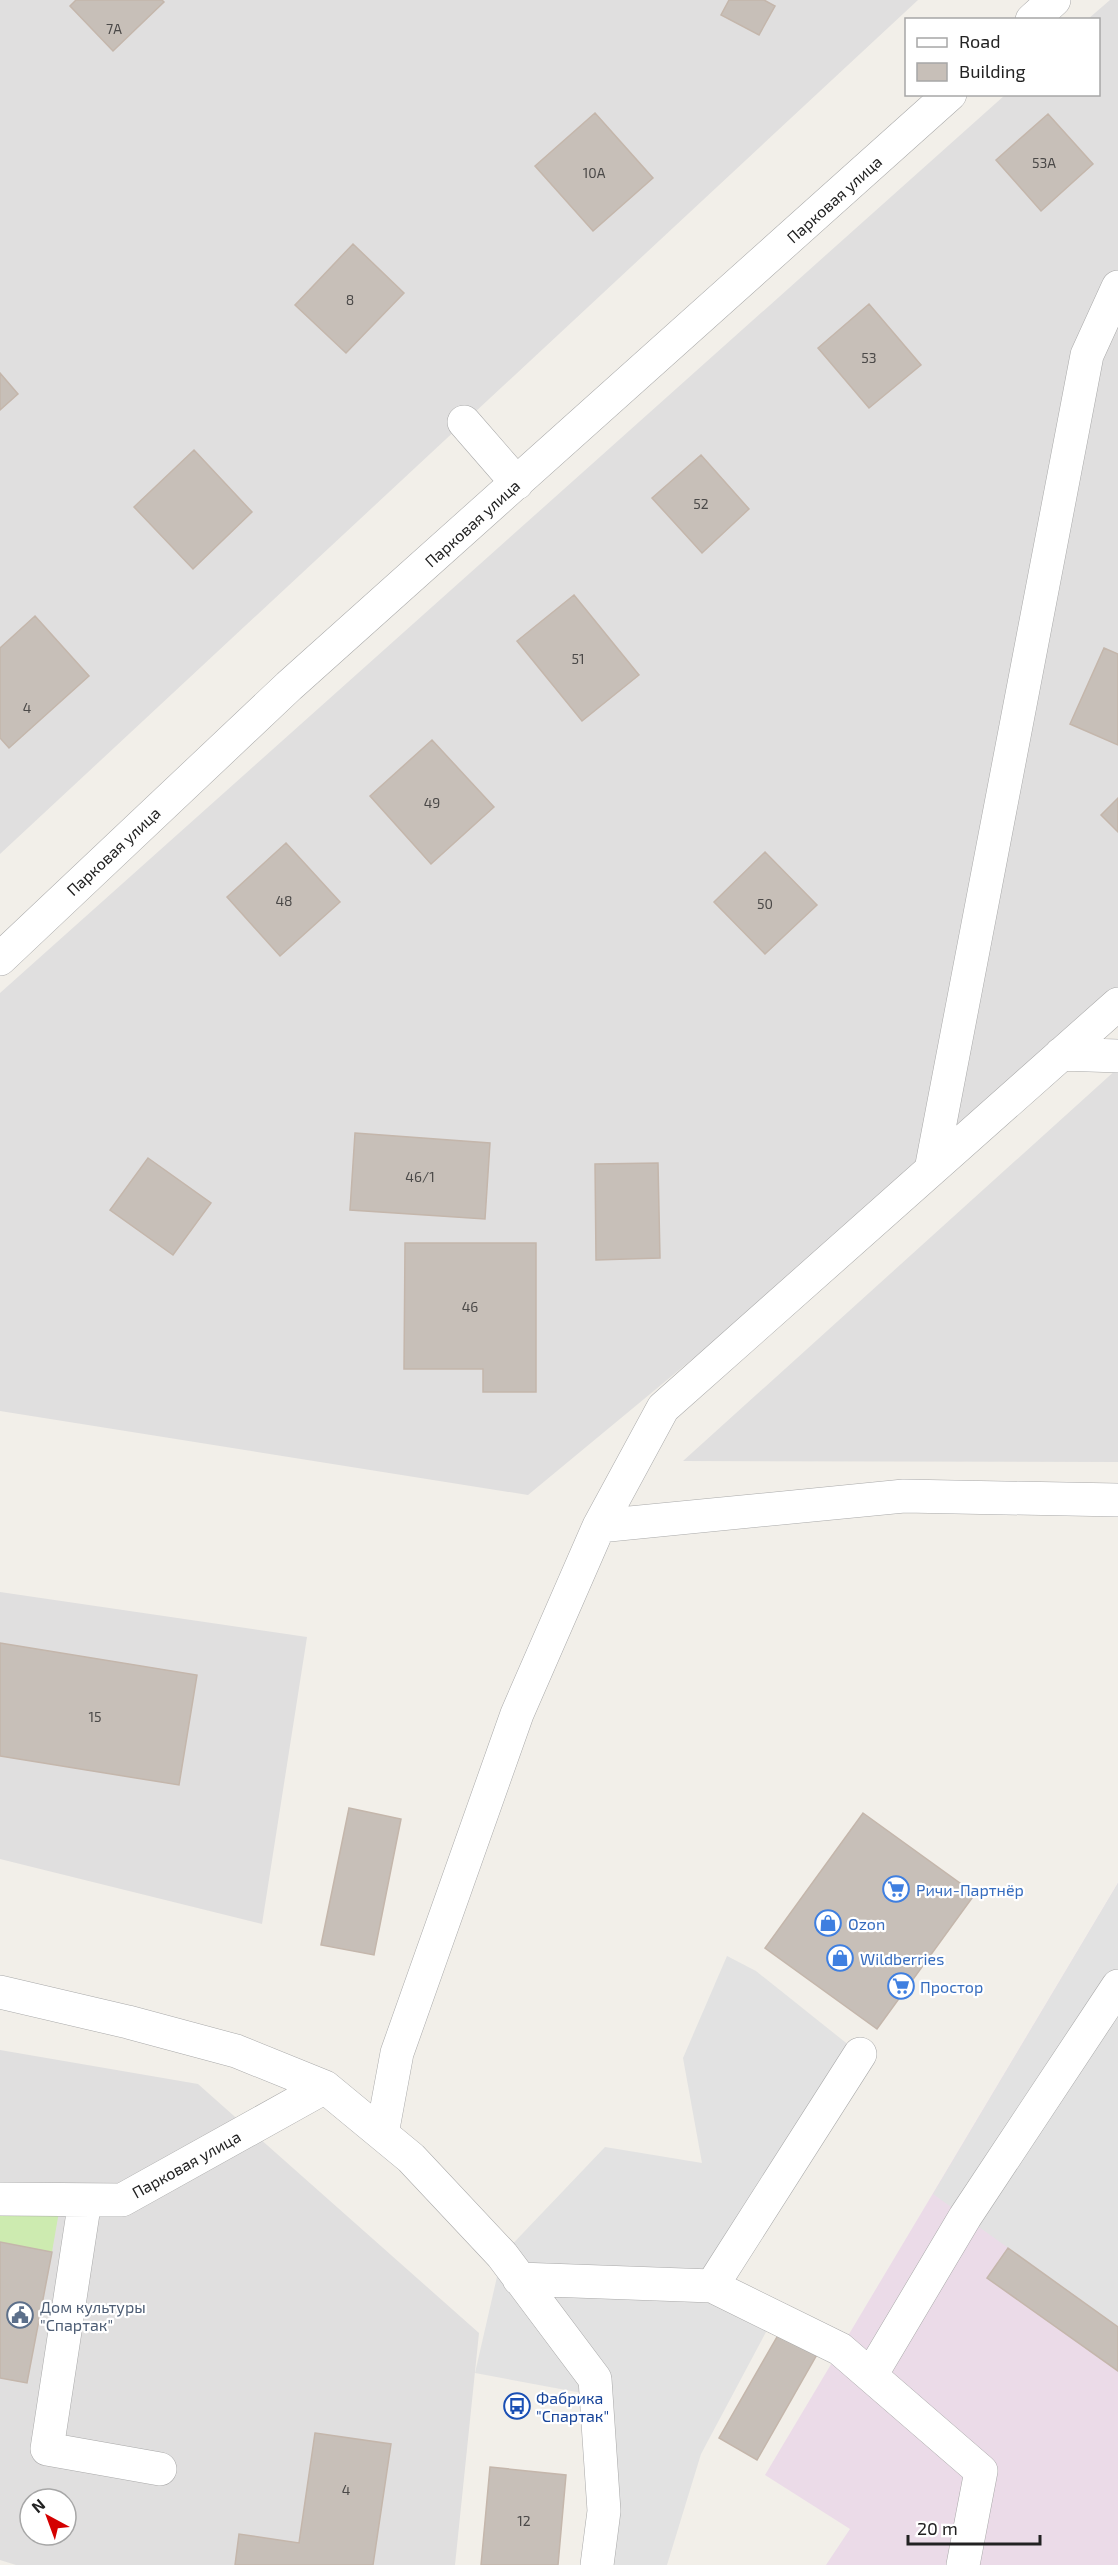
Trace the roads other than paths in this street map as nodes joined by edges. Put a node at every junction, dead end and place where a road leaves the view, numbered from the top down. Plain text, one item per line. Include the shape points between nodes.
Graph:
1 (1054, 0) edge
2 (1034, 18) edge
3 (948, 96) edge
4 (1118, 287) edge
5 (464, 422) dead end
6 (516, 483) junction
7 (0, 959) edge
8 (1118, 1004) edge
9 (1061, 1054) junction
10 (1118, 1056) edge
11 (931, 1170) junction
12 (1118, 1500) edge
13 (599, 1526) junction
14 (1118, 1986) edge
15 (0, 1992) edge
16 (860, 2054) dead end
17 (325, 2087) junction
18 (382, 2134) junction
19 (0, 2199) edge
20 (85, 2200) junction
21 (519, 2279) junction
22 (712, 2286) junction
23 (871, 2375) junction
24 (160, 2469) dead end
25 (597, 2565) edge
26 (963, 2565) edge

1 - 2 street
3 - 6 street, Парковая улица
4 - 11 street via 1087,355
5 - 6 street
6 - 7 street, Парковая улица via 289,686
8 - 9 street
9 - 10 street
9 - 11 street
11 - 13 street via 663,1408
12 - 13 street via 904,1496
13 - 18 street via 517,1714 397,2053
14 - 23 street via 965,2217
15 - 17 street via 236,2051
16 - 22 street
17 - 18 street
17 - 20 street, Парковая улица via 122,2200
18 - 21 street via 411,2158 502,2255
19 - 20 street, Парковая улица
20 - 24 street via 47,2449
21 - 22 street
21 - 25 street via 596,2379 604,2511
22 - 23 street via 840,2349
23 - 26 street via 981,2471

